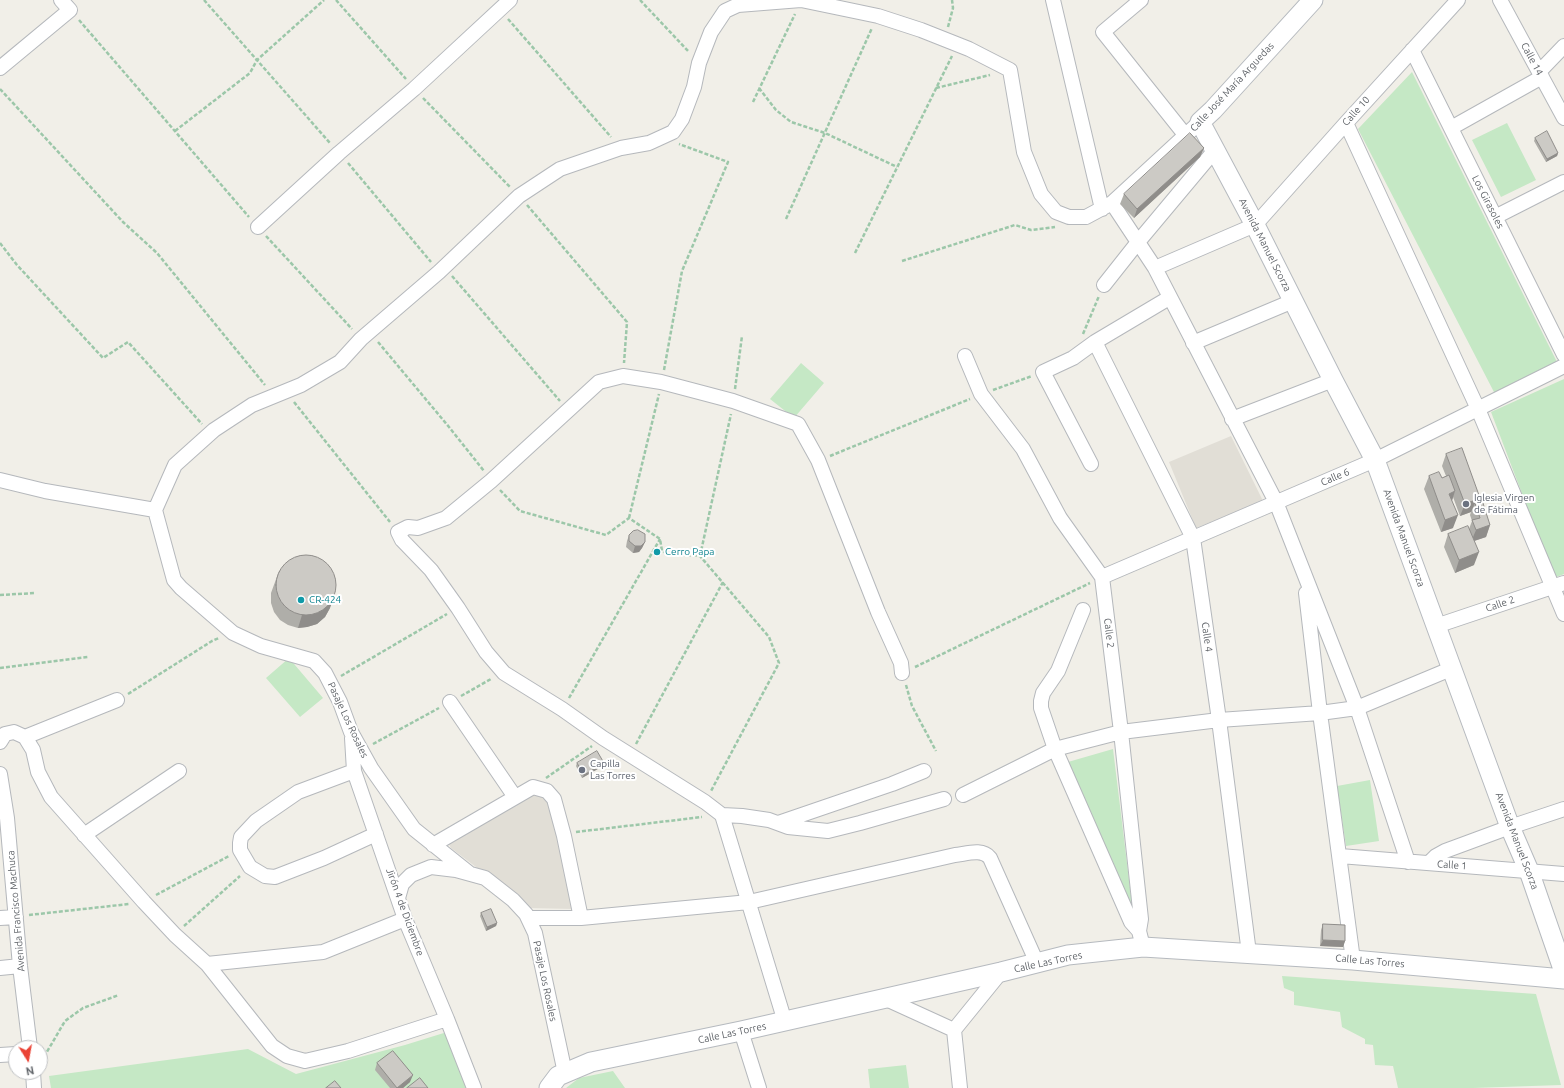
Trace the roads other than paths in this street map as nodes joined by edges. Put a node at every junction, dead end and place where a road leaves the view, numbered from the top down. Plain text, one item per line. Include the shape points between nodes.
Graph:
1 (801, 0) edge
2 (1053, 0) edge
3 (1140, 0) edge
4 (1313, 0) edge
5 (1458, 0) edge
6 (1500, 0) edge
7 (66, 5) edge
8 (505, 5) edge
9 (1564, 46) edge
10 (1412, 50) junction
11 (0, 68) edge
12 (1540, 75) junction
13 (1564, 118) edge
14 (1200, 122) junction
15 (1346, 122) junction
16 (1451, 128) junction
17 (1186, 136) junction
18 (1215, 150) junction
19 (1564, 182) edge
20 (1107, 206) junction
21 (1495, 217) junction
22 (1255, 224) junction
23 (258, 227) road end
24 (1138, 242) junction
25 (1155, 268) junction
26 (1104, 285) road end
27 (1169, 298) junction
28 (1293, 301) junction
29 (1095, 342) junction
30 (1193, 343) junction
31 (1564, 354) edge
32 (965, 356) dead end
33 (1564, 366) edge
34 (1333, 380) junction
35 (1478, 409) junction
36 (1232, 419) junction
37 (1375, 460) junction
38 (1091, 464) dead end
39 (0, 480) edge
40 (1276, 502) junction
41 (155, 510) junction
42 (1193, 538) junction
43 (1304, 574) junction
44 (1102, 577) junction
45 (1558, 585) edge
46 (1083, 610) dead end
47 (1564, 614) edge
48 (1436, 626) junction
49 (1453, 668) junction
50 (902, 673) road end
51 (117, 700) road end
52 (450, 702) road end
53 (1357, 708) junction
54 (1320, 713) junction
55 (1219, 720) junction
56 (351, 732) junction
57 (1121, 732) junction
58 (25, 737) junction
59 (0, 741) edge
60 (1055, 749) junction
61 (179, 771) dead end
62 (354, 771) junction
63 (924, 771) dead end
64 (0, 774) edge
65 (963, 794) dead end
66 (515, 797) junction
67 (944, 799) dead end
68 (1564, 809) edge
69 (722, 815) junction
70 (778, 823) junction
71 (1510, 827) junction
72 (376, 834) junction
73 (84, 835) junction
74 (433, 845) junction
75 (1340, 856) junction
76 (1408, 862) junction
77 (1429, 863) junction
78 (1529, 871) junction
79 (469, 873) junction
80 (1564, 874) edge
81 (398, 898) junction
82 (749, 902) junction
83 (16, 917) junction
84 (0, 918) edge
85 (528, 918) junction
86 (581, 918) junction
87 (405, 919) junction
88 (1141, 939) junction
89 (1249, 953) junction
90 (1353, 960) junction
91 (1037, 963) junction
92 (207, 964) junction
93 (20, 966) junction
94 (0, 968) edge
95 (1001, 972) junction
96 (1564, 972) edge
97 (1564, 979) edge
98 (886, 999) junction
99 (447, 1019) junction
100 (784, 1022) junction
101 (954, 1030) junction
102 (742, 1031) junction
103 (29, 1040) edge
104 (565, 1073) junction
105 (474, 1088) edge
106 (549, 1088) edge
107 (759, 1088) edge
108 (960, 1088) edge

1 - 20 street, Calle José María Arguedas via 878,16 958,44 1010,70 1024,152 1042,194 1056,212 1070,217 1086,217
1 - 41 street via 738,5 725,10 699,63 694,87 682,120 673,132 649,143 620,148 560,169 519,196 365,336 340,362 301,385 252,405 211,434 175,465
2 - 20 street
3 - 17 street via 1103,32
4 - 14 street, Calle José María Arguedas
5 - 10 street, Calle 10
6 - 12 street, Calle 14
7 - 11 street
8 - 23 street
9 - 12 street
10 - 15 street, Calle 10
10 - 16 street, Los Girasoles
12 - 13 street, Calle 14
12 - 16 street
14 - 17 street, Calle José María Arguedas
14 - 18 street, Avenida Manuel Scorza
15 - 22 street, Calle 10
15 - 35 street
16 - 21 street, Los Girasoles
17 - 20 street, Calle José María Arguedas
18 - 22 street, Avenida Manuel Scorza
18 - 24 street
19 - 21 street
20 - 24 street
21 - 31 street, Los Girasoles
22 - 25 street
22 - 28 street, Avenida Manuel Scorza
24 - 25 street
24 - 26 street
25 - 27 street
27 - 29 street
27 - 30 street
28 - 30 street
28 - 34 street, Avenida Manuel Scorza
29 - 38 street via 1073,358 1043,372
29 - 42 street, Calle 4
30 - 36 street
32 - 44 street, Calle 2 via 981,394 1023,449 1060,518
33 - 35 street, Calle 6
34 - 36 street
34 - 37 street, Avenida Manuel Scorza
35 - 37 street, Calle 6
35 - 45 street
36 - 40 street
37 - 40 street, Calle 6
37 - 48 street, Avenida Manuel Scorza
39 - 41 street via 45,491
40 - 42 street, Calle 6
40 - 43 street
41 - 56 street, Pasaje Los Rosales via 170,568 174,580 181,588 233,633 261,646 314,661 330,682
42 - 44 street, Calle 6
42 - 55 street, Calle 4
43 - 53 street
43 - 54 street
44 - 57 street, Calle 2
45 - 47 street
45 - 48 street, Calle 2
46 - 60 street via 1058,671 1043,693 1041,701
48 - 49 street, Avenida Manuel Scorza
49 - 53 street
49 - 71 street, Avenida Manuel Scorza
50 - 69 street via 901,663 818,460 798,424 734,401 661,382 623,376 599,382 491,481 446,518 398,532 402,540 431,570 486,652 504,673 562,708 603,738
51 - 58 street
52 - 66 street
53 - 54 street
53 - 76 street
54 - 55 street
54 - 75 street
55 - 57 street
55 - 89 street, Calle 4
56 - 62 street, Jirón 4 de Diciembre
56 - 74 street, Pasaje Los Rosales via 371,768 414,829
57 - 60 street
57 - 88 street, Calle 2
58 - 59 street via 14,732 5,734
58 - 73 street via 33,750 38,772 51,797
60 - 65 street
60 - 88 street via 1131,922
61 - 73 street
62 - 72 street, Jirón 4 de Diciembre
62 - 72 street via 298,792 256,821 241,838 240,850 250,867 265,876 275,876 324,858
63 - 70 street
64 - 83 street, Avenida Francisco Machuca via 8,818
66 - 74 street
66 - 86 street via 533,787 547,791 554,800
67 - 70 street via 828,831 788,827
68 - 71 street
69 - 70 street
69 - 82 street
71 - 77 street via 1445,851
71 - 78 street, Avenida Manuel Scorza
72 - 81 street, Jirón 4 de Diciembre
73 - 92 street via 175,935
74 - 79 street, Pasaje Los Rosales
75 - 76 street, Calle 1
75 - 90 street
76 - 77 street, Calle 1
77 - 78 street, Calle 1
78 - 80 street, Calle 1
78 - 96 street, Avenida Manuel Scorza
79 - 81 street, Pasaje Los Rosales via 432,867 411,875 402,884
79 - 85 street, Pasaje Los Rosales via 485,878 513,900
81 - 87 street, Jirón 4 de Diciembre
82 - 86 street
82 - 91 street via 955,855 982,852 990,858
82 - 100 street
83 - 84 street
83 - 93 street, Avenida Francisco Machuca
85 - 86 street
85 - 104 street, Pasaje Los Rosales via 535,933
87 - 92 street via 322,952
87 - 99 street, Jirón 4 de Diciembre
88 - 89 street, Calle Las Torres
88 - 91 street, Calle Las Torres
89 - 90 street, Calle Las Torres
90 - 97 street, Calle Las Torres
91 - 95 street, Calle Las Torres
92 - 99 street via 272,1046 287,1056 305,1061
93 - 94 street
93 - 103 street, Avenida Francisco Machuca
95 - 98 street, Calle Las Torres
95 - 101 street
98 - 100 street, Calle Las Torres
98 - 101 street
99 - 105 street, Jirón 4 de Diciembre
100 - 102 street, Calle Las Torres
101 - 108 street
102 - 104 street, Calle Las Torres via 591,1062
102 - 107 street
104 - 106 street, Calle Las Torres via 558,1076

